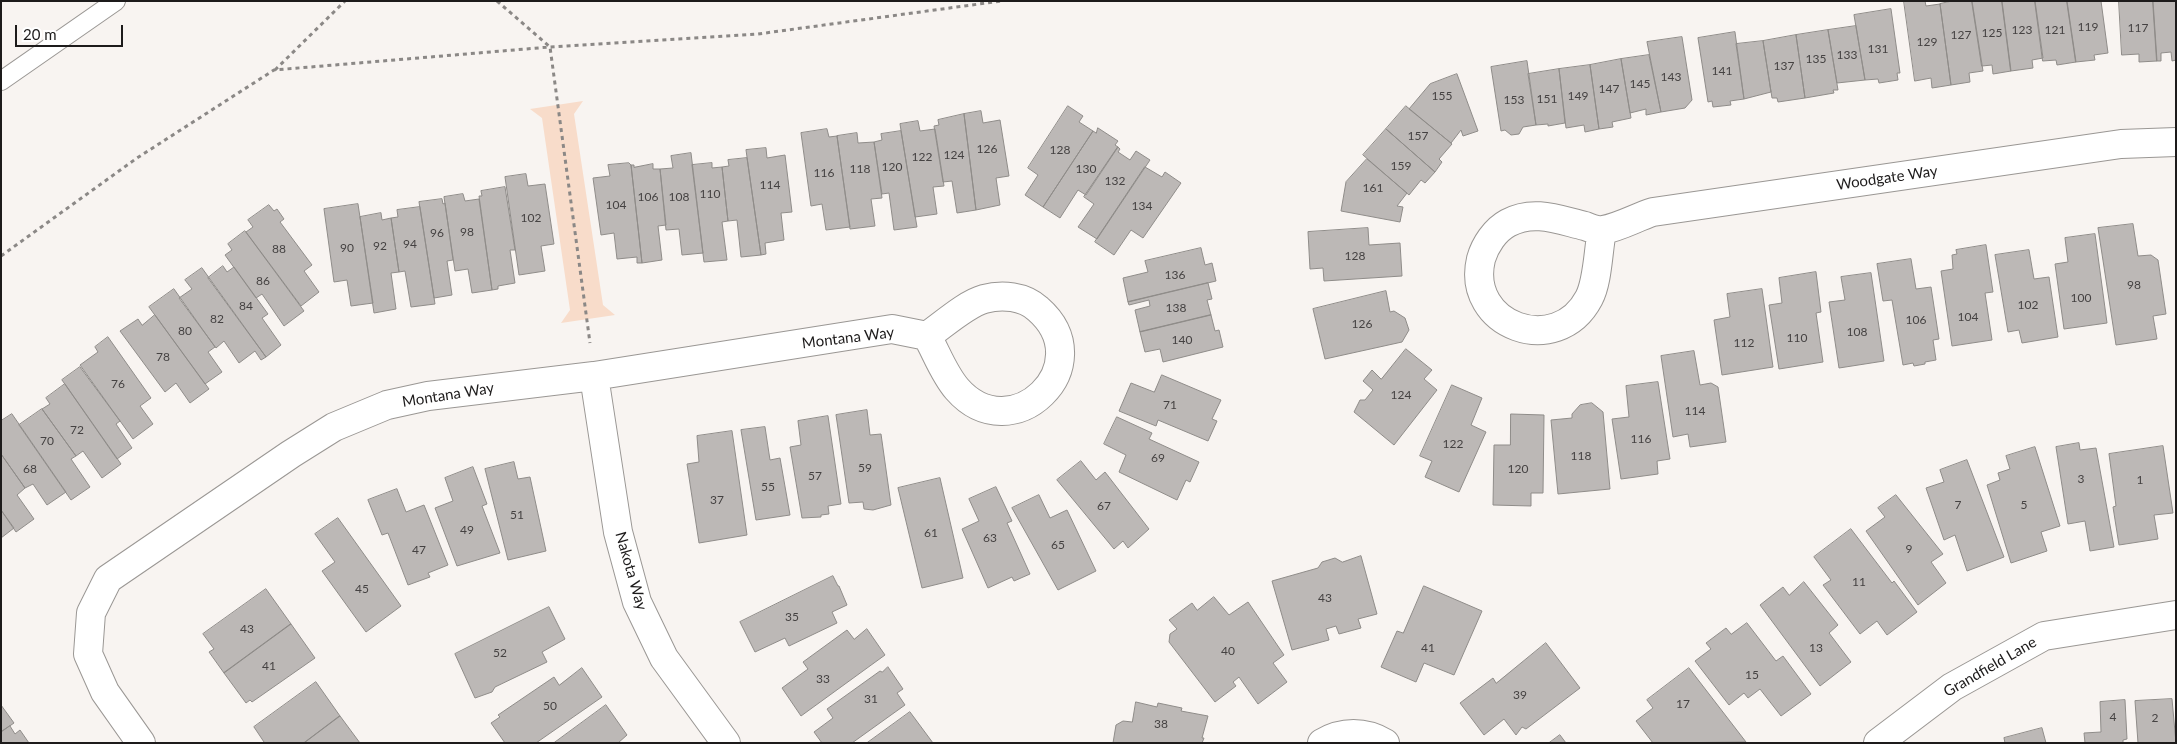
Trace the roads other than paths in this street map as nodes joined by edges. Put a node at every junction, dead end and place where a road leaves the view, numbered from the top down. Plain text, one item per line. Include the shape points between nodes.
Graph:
1 (116, 1) edge
2 (1, 82) edge
3 (2176, 142) edge
4 (1602, 231) junction
5 (927, 336) junction
6 (594, 376) junction
7 (2176, 615) edge
8 (141, 743) edge
9 (726, 743) edge
10 (1322, 743) edge
11 (1385, 743) edge
12 (1878, 743) edge

1 - 2 lane
3 - 4 street, Woodgate Way via 2121,144 1653,212
4 - 4 street via 1542,216 1524,217 1507,224 1483,251 1479,268 1480,286 1487,303 1498,317 1514,327 1532,331 1567,323 1580,312 1590,296
5 - 5 street via 982,299 1018,298 1034,305 1048,317 1057,333 1061,351 1059,368 1040,398 1006,411 988,409 971,402 958,389
5 - 6 street, Montana Way via 892,329
6 - 8 street, Montana Way via 428,396 387,405 334,427 108,579 91,613 88,654 105,692
6 - 9 street, Nakota Way via 618,532 637,602 664,658
7 - 12 street, Grandfield Lane via 2044,636 1952,687
10 - 11 street via 1331,737 1349,734 1367,735

